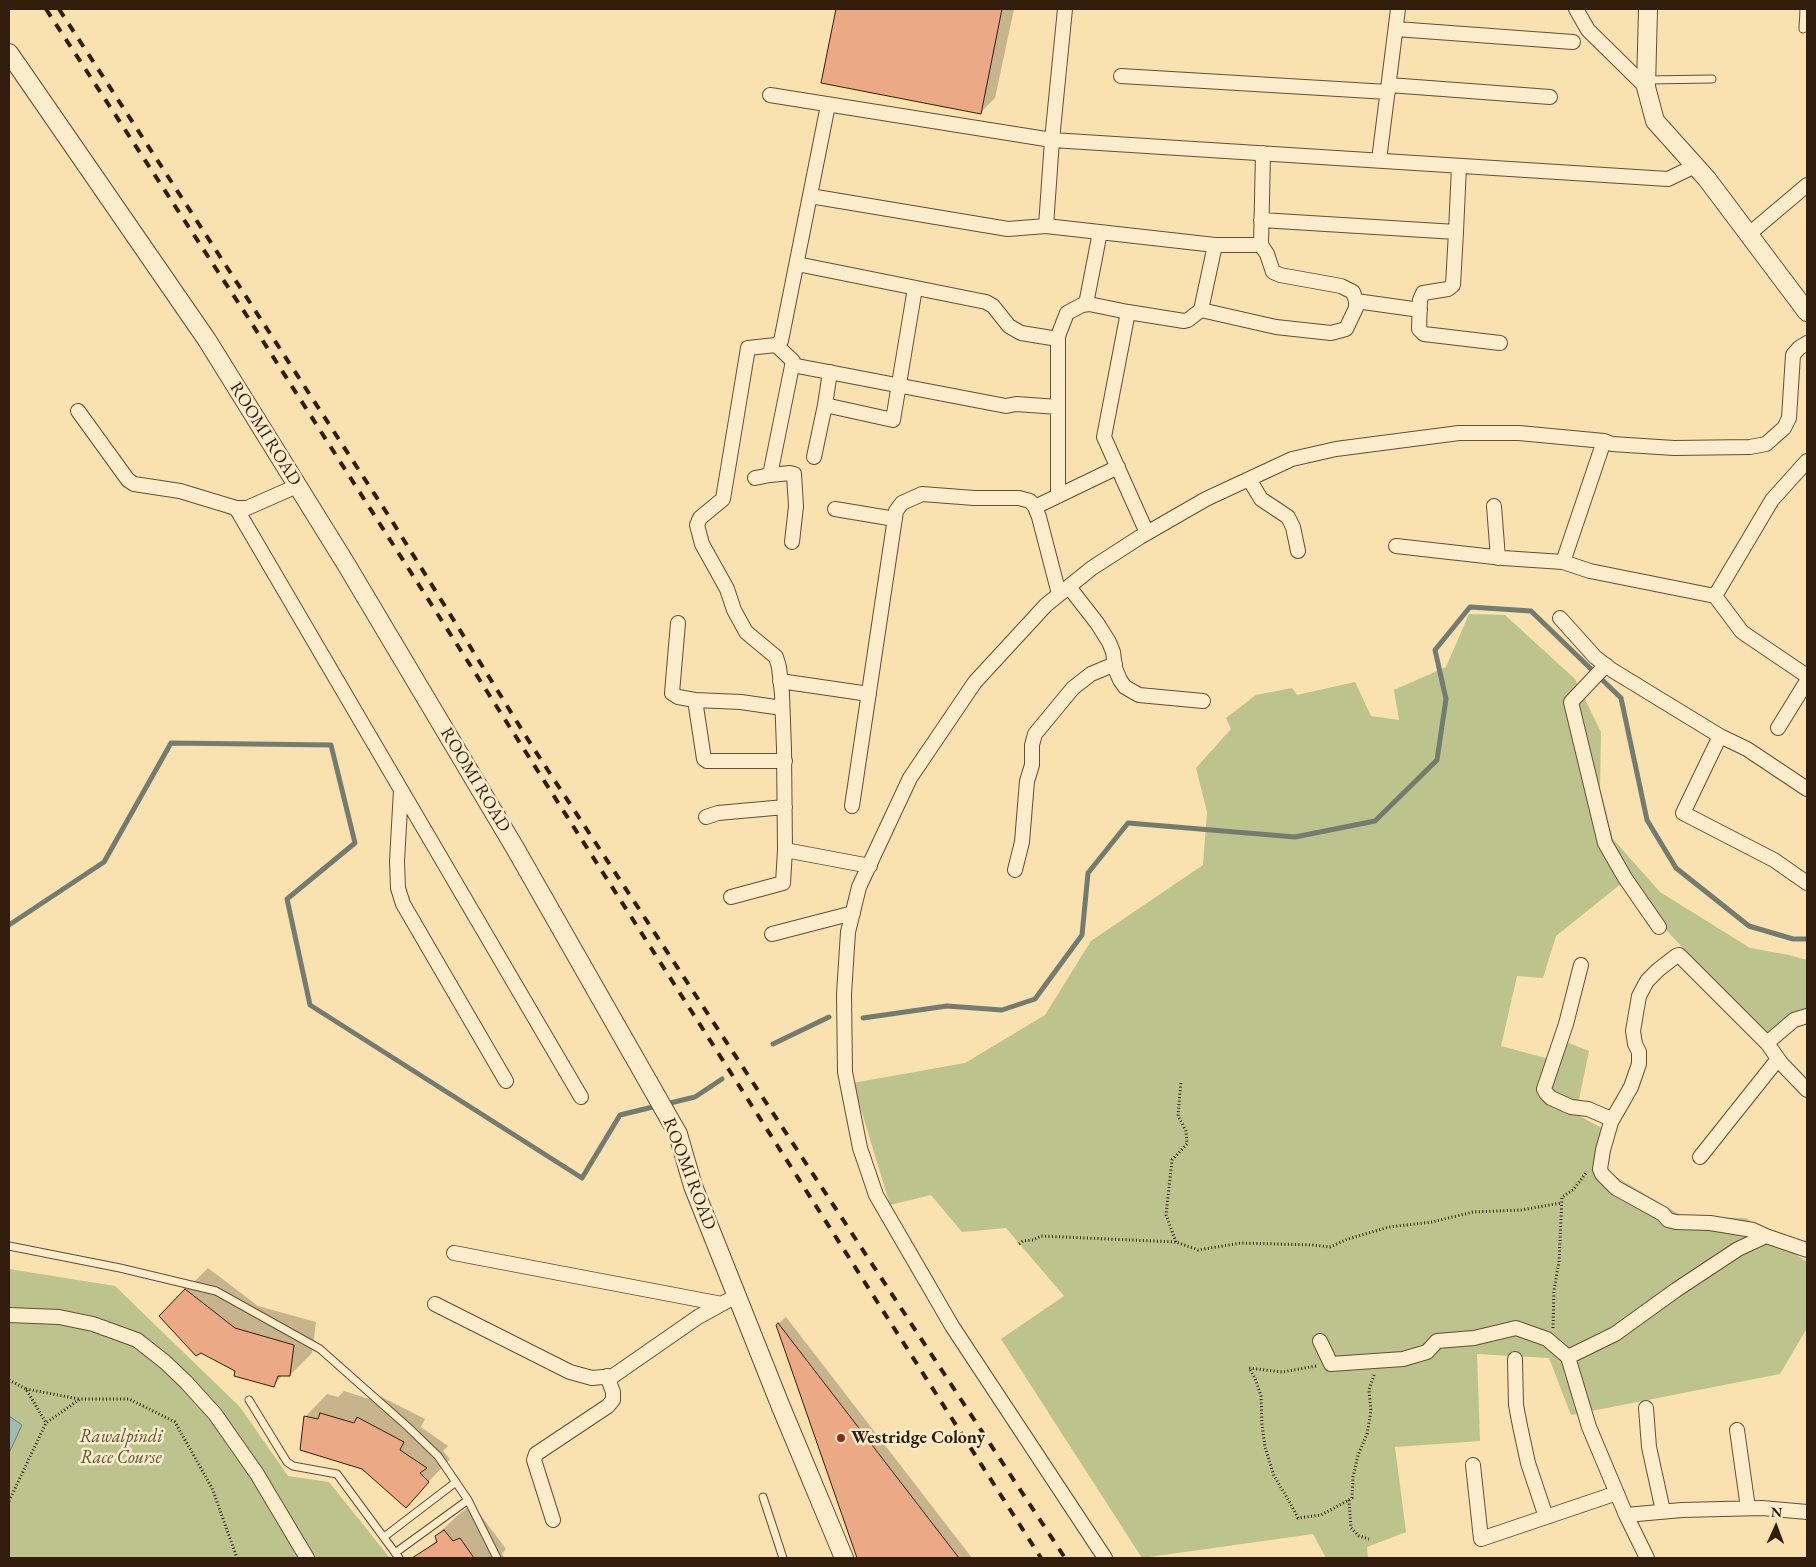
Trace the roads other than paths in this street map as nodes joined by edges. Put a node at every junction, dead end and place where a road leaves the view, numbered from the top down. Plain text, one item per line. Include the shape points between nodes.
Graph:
1 (1066, 9) edge
2 (1398, 9) edge
3 (1576, 9) edge
4 (1587, 9) edge
5 (1648, 9) edge
6 (1804, 9) edge
7 (1396, 29) junction
8 (1803, 29) dead end
9 (1588, 30) junction
10 (1573, 42) dead end
11 (10, 55) edge
12 (1121, 76) dead end
13 (1712, 79) dead end
14 (1646, 83) junction
15 (1389, 88) junction
16 (770, 95) dead end
17 (1550, 97) dead end
18 (828, 104) junction
19 (1052, 140) junction
20 (1263, 153) junction
21 (1379, 160) junction
22 (1459, 166) junction
23 (1695, 166) junction
24 (1807, 185) edge
25 (810, 196) junction
26 (1261, 220) junction
27 (1046, 226) junction
28 (1100, 232) junction
29 (1456, 232) junction
30 (1749, 234) junction
31 (1215, 245) junction
32 (1261, 245) junction
33 (796, 264) junction
34 (915, 288) junction
35 (1356, 301) junction
36 (1086, 304) junction
37 (1201, 310) junction
38 (1420, 310) junction
39 (1128, 312) junction
40 (1807, 312) edge
41 (1058, 339) junction
42 (1500, 343) dead end
43 (1807, 343) edge
44 (776, 345) junction
45 (792, 365) junction
46 (830, 372) junction
47 (899, 385) junction
48 (825, 405) junction
49 (1058, 407) junction
50 (78, 411) dead end
51 (1604, 441) junction
52 (814, 457) dead end
53 (1807, 461) edge
54 (1118, 467) junction
55 (770, 475) junction
56 (756, 478) dead end
57 (1249, 479) junction
58 (297, 486) junction
59 (1058, 496) junction
60 (1494, 506) dead end
61 (1035, 507) junction
62 (236, 508) junction
63 (836, 510) dead end
64 (895, 519) junction
65 (1147, 533) junction
66 (792, 542) dead end
67 (1396, 546) dead end
68 (1298, 551) dead end
69 (1498, 558) junction
70 (1563, 562) junction
71 (1064, 591) junction
72 (1716, 596) junction
73 (1560, 618) dead end
74 (678, 623) dead end
75 (1115, 664) junction
76 (1606, 665) junction
77 (1807, 676) edge
78 (780, 681) junction
79 (1807, 681) edge
80 (869, 694) junction
81 (695, 700) junction
82 (1203, 701) dead end
83 (782, 708) junction
84 (1778, 728) dead end
85 (1720, 736) junction
86 (785, 761) junction
87 (401, 789) junction
88 (1807, 789) edge
89 (852, 806) dead end
90 (785, 807) junction
91 (706, 817) dead end
92 (785, 850) junction
93 (870, 866) junction
94 (1015, 870) dead end
95 (1807, 883) edge
96 (731, 897) dead end
97 (853, 914) junction
98 (1659, 927) dead end
99 (772, 934) dead end
100 (1581, 965) dead end
101 (1807, 1016) edge
102 (1767, 1044) junction
103 (1778, 1059) junction
104 (506, 1081) dead end
105 (1807, 1090) edge
106 (581, 1097) dead end
107 (1611, 1122) junction
108 (1700, 1157) dead end
109 (1766, 1236) junction
110 (9, 1246) edge
111 (1807, 1250) edge
112 (454, 1253) dead end
113 (729, 1300) junction
114 (435, 1304) dead end
115 (9, 1315) edge
116 (1320, 1340) dead end
117 (1568, 1357) junction
118 (1515, 1359) dead end
119 (606, 1376) junction
120 (249, 1400) dead end
121 (1646, 1408) dead end
122 (1737, 1430) dead end
123 (1473, 1465) dead end
124 (456, 1482) junction
125 (1617, 1494) junction
126 (763, 1496) dead end
127 (468, 1500) junction
128 (1748, 1508) junction
129 (1663, 1511) junction
130 (1807, 1512) edge
131 (1626, 1515) junction
132 (1546, 1517) junction
133 (553, 1520) dead end
134 (384, 1537) junction
135 (397, 1556) edge
136 (307, 1558) edge
137 (497, 1558) edge
138 (780, 1558) edge
139 (844, 1558) edge
140 (1105, 1558) edge
141 (1645, 1558) edge

1 - 19 street
2 - 7 street
3 - 9 street
4 - 9 street
5 - 14 street
6 - 8 lane
7 - 10 street
7 - 15 street
9 - 14 street
11 - 58 street, ROOMI ROAD via 207,340
12 - 15 street
13 - 14 lane
14 - 23 street via 1654,121
15 - 17 street
15 - 21 street
16 - 18 street
18 - 19 street
18 - 25 street
19 - 20 street
19 - 27 street
20 - 21 street
20 - 26 street
21 - 22 street
22 - 23 street via 1668,179
22 - 29 street
23 - 30 street
24 - 30 street
25 - 27 street via 1008,229
25 - 33 street
26 - 29 street
26 - 32 street
27 - 28 street
28 - 31 street
28 - 36 street
29 - 38 street via 1453,285 1448,289 1423,293
30 - 40 street
31 - 32 street
31 - 37 street
32 - 35 street via 1273,272 1341,286 1353,292
33 - 34 street
33 - 44 street via 781,341
34 - 41 street via 986,302 1009,326 1021,333
34 - 47 street
35 - 37 street via 1346,329 1331,333 1276,327
35 - 38 street
36 - 39 street
36 - 41 street via 1067,313
37 - 39 street via 1184,321
38 - 42 street via 1419,329 1424,334
39 - 54 street via 1104,437
41 - 49 street
43 - 51 street via 1793,355 1789,418 1784,428 1766,444 1750,448 1702,448
44 - 45 street via 793,361
44 - 78 street via 748,348 723,499 700,518 697,525 702,544 727,588 746,632 776,657
45 - 46 street
45 - 55 street
46 - 47 street
46 - 48 street
47 - 48 street via 893,420
47 - 49 street via 1006,406
48 - 52 street
49 - 59 street
50 - 62 street via 134,484 180,491
51 - 57 street via 1519,433 1459,433 1336,449 1292,459
51 - 70 street
53 - 72 street via 1772,500
54 - 59 street
54 - 65 street
55 - 56 street
55 - 66 street via 794,474 796,506
57 - 65 street
57 - 68 street via 1261,499 1288,517
58 - 62 street via 247,508
58 - 113 street, ROOMI ROAD via 515,848 678,1134
59 - 61 street
60 - 69 street
61 - 64 street via 1030,501 1019,498 922,494 902,503
61 - 71 street
62 - 87 street
63 - 64 street
64 - 80 street
65 - 71 street via 1092,568
67 - 69 street
69 - 70 street
70 - 72 street via 1590,571
71 - 75 street via 1097,623 1109,642
71 - 93 street via 1046,605 975,682 910,778
72 - 77 street via 1742,632
73 - 76 street
74 - 81 street via 672,693
75 - 82 street via 1125,687 1138,695
75 - 94 street via 1091,674 1073,688 1035,734 1022,842
76 - 85 street
76 - 98 street via 1571,702 1605,843
78 - 80 street
78 - 83 street
79 - 84 street
80 - 89 street
81 - 83 street
81 - 86 street via 704,759
83 - 86 street
85 - 88 street via 1747,749
85 - 95 street via 1683,814 1774,860
86 - 90 street
87 - 104 street via 397,861 398,888 403,904
87 - 106 street
90 - 91 street
90 - 92 street
92 - 93 street
92 - 96 street via 783,882
93 - 97 street via 859,887
97 - 99 street
97 - 140 street via 848,932 844,994 845,1072 860,1148 876,1195 952,1326
100 - 107 street via 1544,1089 1551,1098 1609,1118
101 - 102 street via 1794,1020
102 - 103 street
102 - 107 street via 1679,955 1676,956 1647,981 1638,996 1633,1031 1639,1064 1631,1087
103 - 105 street
103 - 108 street
107 - 109 street via 1600,1169 1616,1188 1668,1220 1753,1230
109 - 111 street
109 - 117 street via 1738,1249 1615,1334
110 - 124 lane via 216,1291 320,1349 438,1456
112 - 113 street
113 - 119 street via 698,1317 613,1376
113 - 139 street, ROOMI ROAD via 780,1407
114 - 119 street via 570,1372 592,1378
115 - 136 street via 59,1317 93,1324 137,1340 165,1362 215,1414 257,1474
116 - 117 street via 1331,1364 1403,1359 1427,1352 1437,1341 1474,1338 1516,1328 1547,1339
117 - 125 street via 1589,1426
118 - 132 street via 1516,1405 1528,1463
119 - 133 street via 613,1392 613,1400 608,1406 536,1454 534,1460
120 - 134 lane via 287,1462 337,1474
121 - 129 street via 1649,1447
122 - 128 street
123 - 132 street via 1481,1539
124 - 127 lane
124 - 134 lane
125 - 131 street
125 - 132 street
126 - 138 lane
127 - 135 lane
127 - 137 lane
128 - 129 street
128 - 130 street
129 - 131 street
131 - 141 street
134 - 135 lane

